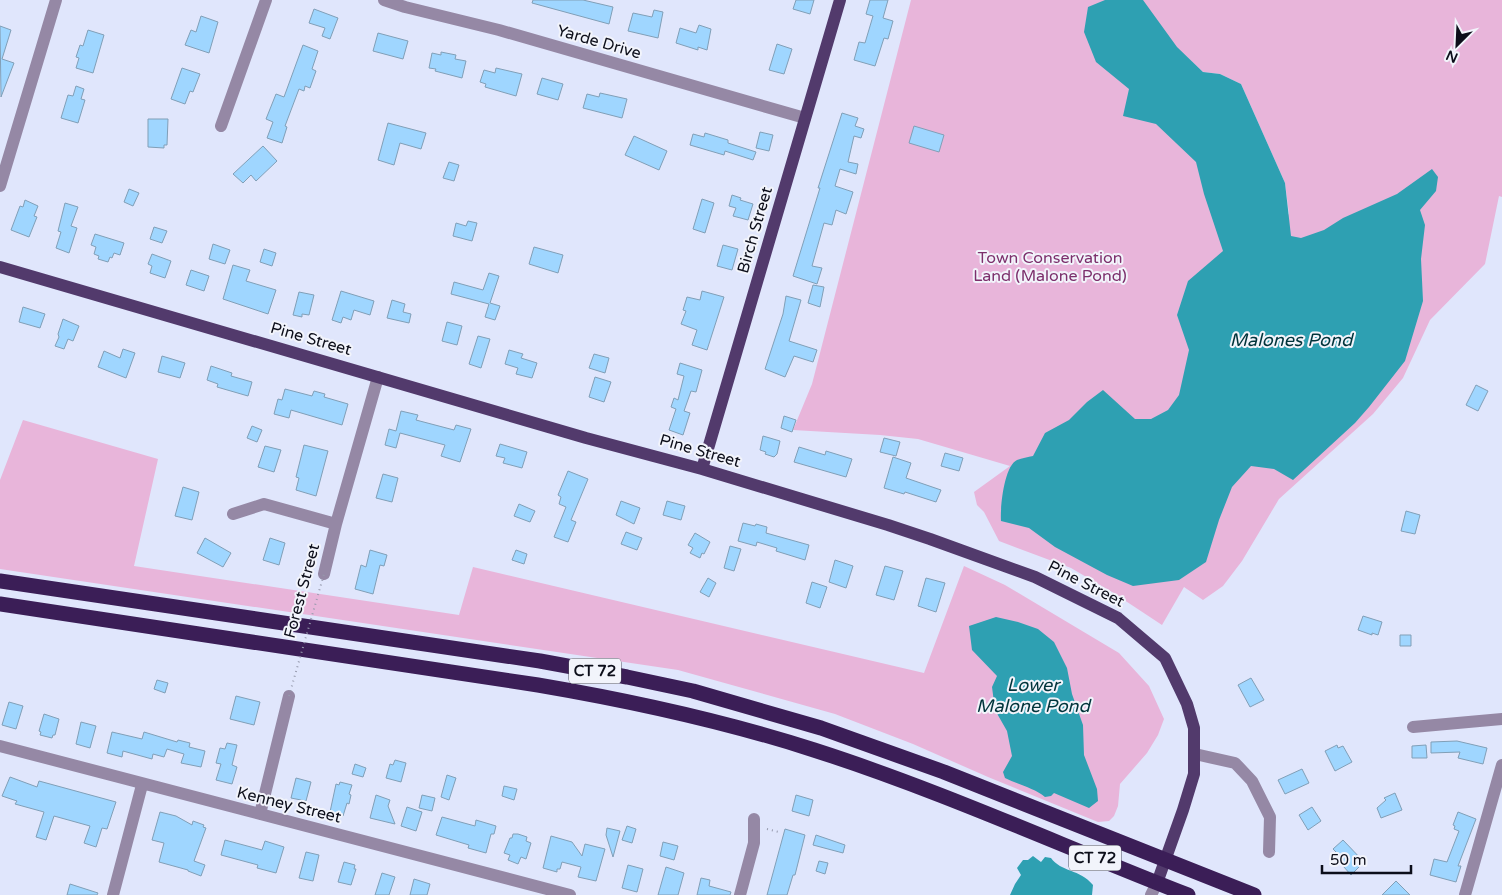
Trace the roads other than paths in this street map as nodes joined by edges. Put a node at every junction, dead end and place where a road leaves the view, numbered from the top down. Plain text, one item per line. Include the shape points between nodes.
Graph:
1 (56, 0) edge
2 (266, 0) edge
3 (384, 0) edge
4 (840, 0) edge
5 (805, 118) junction
6 (221, 126) dead end
7 (0, 186) edge
8 (0, 267) edge
9 (378, 377) junction
10 (702, 469) junction
11 (233, 514) dead end
12 (336, 524) junction
13 (324, 574) road end
14 (0, 581) edge
15 (0, 604) edge
16 (289, 696) road end
17 (1502, 719) edge
18 (1413, 727) dead end
19 (0, 746) edge
20 (1195, 754) junction
21 (1502, 765) edge
22 (142, 785) junction
23 (260, 814) junction
24 (754, 819) dead end
25 (1269, 852) dead end
26 (1165, 860) junction
27 (1154, 889) edge
28 (113, 895) edge
29 (570, 895) edge
30 (740, 895) edge
31 (1188, 895) edge
32 (1254, 895) edge
33 (1465, 895) edge

1 - 7 street
2 - 6 street
3 - 5 street, Yarde Drive
4 - 5 main road, Birch Street
5 - 10 main road, Birch Street
8 - 9 main road, Pine Street
9 - 10 main road, Pine Street
9 - 12 street, Forest Street
10 - 20 main road, Pine Street via 939,542 1035,577 1118,618 1165,658 1187,704 1194,728
11 - 12 street via 264,504
12 - 13 street, Forest Street
14 - 26 highway, CT 72 via 540,662 693,691 886,750
15 - 27 highway, CT 72 via 538,685 687,714 876,771
16 - 23 street
17 - 18 street
19 - 22 street, Kenney Street
20 - 25 street via 1235,763 1252,781 1270,817
20 - 26 main road, Pine Street via 1194,774
21 - 33 street
22 - 23 street, Kenney Street
22 - 28 street
23 - 29 street, Kenney Street
24 - 30 street via 754,843
26 - 27 main road, Pine Street
26 - 32 highway, CT 72
27 - 31 highway, CT 72

